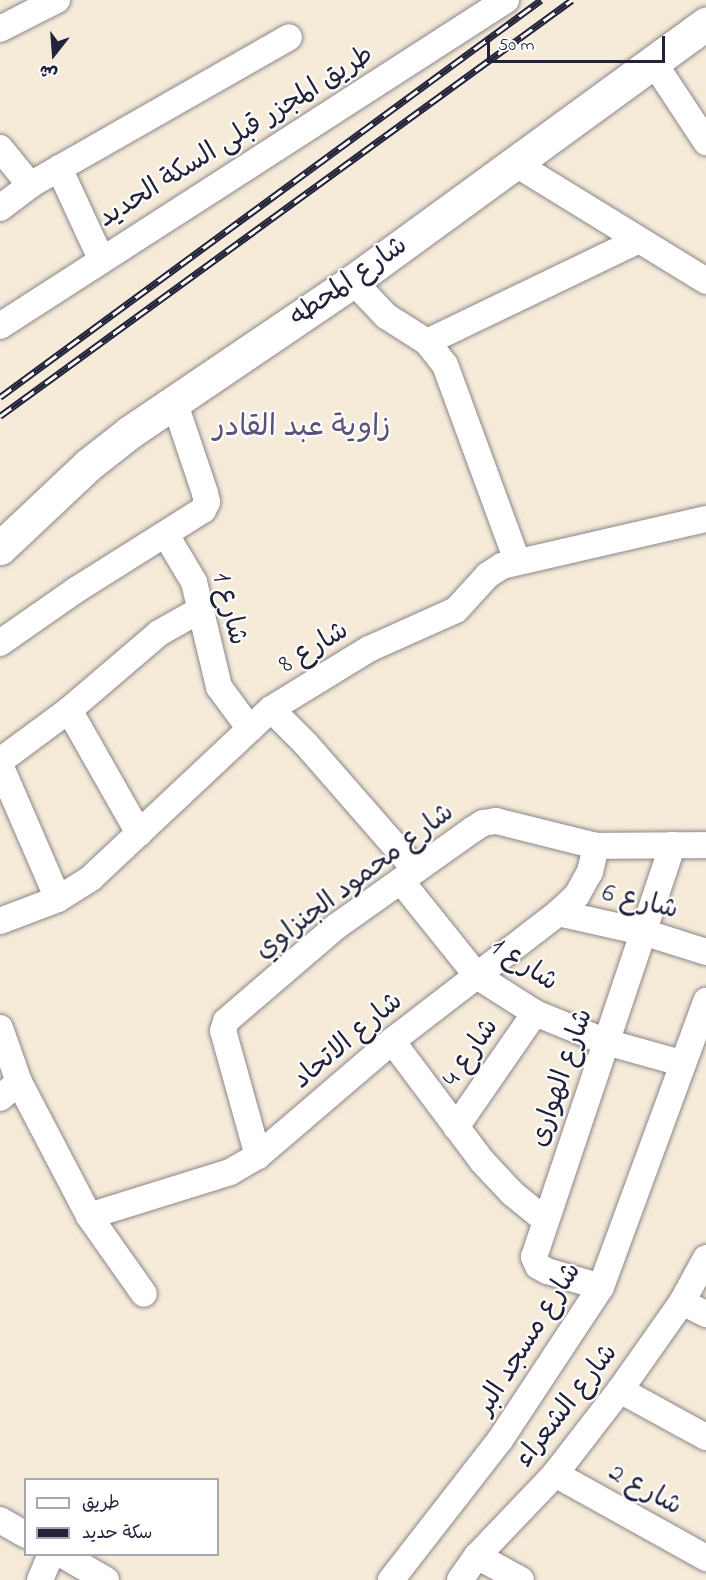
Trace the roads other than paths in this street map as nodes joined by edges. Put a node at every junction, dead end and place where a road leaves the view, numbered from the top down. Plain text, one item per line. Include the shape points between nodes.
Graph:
1 (57, 0) edge
2 (506, 0) edge
3 (706, 24) edge
4 (0, 29) edge
5 (289, 37) dead end
6 (654, 63) junction
7 (706, 142) edge
8 (0, 148) edge
9 (516, 164) junction
10 (59, 168) junction
11 (30, 184) junction
12 (0, 208) edge
13 (639, 240) junction
14 (101, 259) junction
15 (353, 281) junction
16 (706, 281) edge
17 (0, 326) edge
18 (427, 342) junction
19 (174, 401) junction
20 (706, 519) edge
21 (166, 535) junction
22 (0, 548) edge
23 (517, 561) junction
24 (200, 610) junction
25 (0, 643) edge
26 (271, 709) junction
27 (69, 710) junction
28 (250, 729) junction
29 (0, 763) edge
30 (139, 833) junction
31 (706, 843) edge
32 (673, 845) junction
33 (596, 846) junction
34 (409, 875) junction
35 (58, 899) junction
36 (558, 913) junction
37 (0, 921) edge
38 (643, 932) junction
39 (706, 952) edge
40 (477, 976) junction
41 (706, 1001) edge
42 (535, 1013) junction
43 (0, 1029) edge
44 (392, 1041) junction
45 (606, 1042) junction
46 (681, 1063) junction
47 (10, 1090) edge
48 (456, 1127) junction
49 (258, 1156) junction
50 (89, 1215) junction
51 (545, 1220) junction
52 (706, 1258) edge
53 (601, 1287) junction
54 (144, 1294) dead end
55 (682, 1302) junction
56 (706, 1314) edge
57 (620, 1390) junction
58 (706, 1437) edge
59 (555, 1474) junction
60 (0, 1520) edge
61 (24, 1534) edge
62 (50, 1556) edge
63 (64, 1556) edge
64 (477, 1556) junction
65 (706, 1558) edge
66 (40, 1580) edge
67 (106, 1580) edge
68 (391, 1580) edge
69 (460, 1580) edge
70 (522, 1580) edge

1 - 4 street
2 - 14 street, طريق المجزر قبلى السكة الحديد
3 - 6 street, شارع المحطه
5 - 10 street
6 - 7 street
6 - 9 street, شارع المحطه
8 - 11 street
9 - 13 street
9 - 15 street, شارع المحطه
10 - 11 street
10 - 14 street
11 - 12 street
13 - 16 street
13 - 18 street
14 - 17 street, طريق المجزر قبلى السكة الحديد
15 - 18 street via 386,316
15 - 19 street, شارع المحطه
18 - 23 street via 451,376
19 - 21 street via 207,502 197,516
19 - 22 street, شارع المحطه via 88,465
20 - 23 street, شارع 8
21 - 24 street, شارع 1 via 188,568
21 - 25 street
23 - 26 street, شارع 8 via 489,575 456,610 369,649
24 - 27 street via 159,633
24 - 28 street, شارع 1 via 219,687
26 - 28 street, شارع 8
26 - 34 street, شارع 1 via 306,744
27 - 29 street
27 - 30 street
28 - 30 street, شارع 8
29 - 35 street
30 - 35 street, شارع 8 via 91,878
31 - 32 street, شارع محمود الجنزاوي
32 - 33 street, شارع محمود الجنزاوي
32 - 38 street, شارع الهوارى
33 - 34 street, شارع محمود الجنزاوي via 496,821 472,830
33 - 36 street, شارع الاتحاد via 591,872 578,895
34 - 40 street, شارع 1
34 - 49 street, شارع محمود الجنزاوي via 338,926 226,1021 225,1041
35 - 37 street, شارع 8
36 - 38 street, شارع 6
36 - 40 street, شارع الاتحاد
38 - 39 street, شارع 6
38 - 45 street, شارع الهوارى
40 - 42 street, شارع 1
40 - 44 street, شارع الاتحاد
41 - 46 street, شارع مسجد البر
42 - 45 street, شارع 1
42 - 48 street, شارع 4
43 - 47 street
44 - 48 street
44 - 49 street, شارع الاتحاد
45 - 46 street, شارع 1
45 - 51 street, شارع الهوارى
46 - 53 street, شارع مسجد البر
47 - 50 street
48 - 51 street via 505,1185
49 - 50 street, شارع الاتحاد via 231,1172
50 - 54 street
51 - 53 street, شارع الهوارى via 534,1257 538,1266
52 - 55 street, شارع الشعراء
53 - 68 street, شارع مسجد البر via 500,1440
55 - 56 street
55 - 57 street, شارع الشعراء
57 - 58 street
57 - 59 street, شارع الشعراء
59 - 64 street, شارع الشعراء
59 - 65 street, شارع 2
60 - 61 street
62 - 66 street
63 - 67 street
64 - 69 street, شارع الشعراء
64 - 70 street

